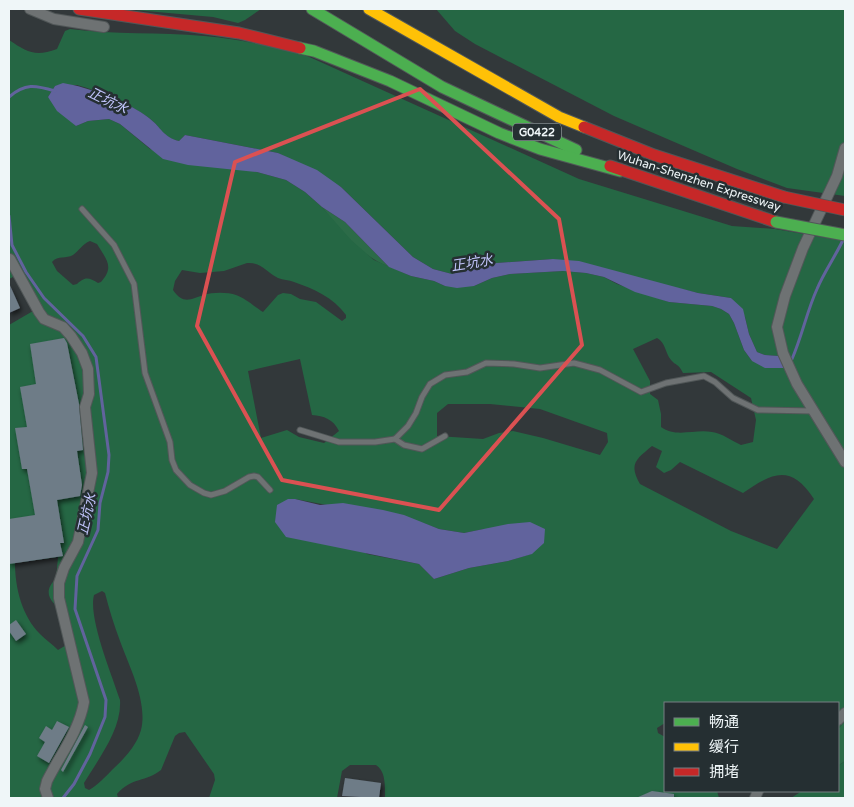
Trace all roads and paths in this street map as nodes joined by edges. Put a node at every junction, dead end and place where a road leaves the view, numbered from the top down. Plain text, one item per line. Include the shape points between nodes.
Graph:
1 (30, 9) edge
2 (79, 9) edge
3 (312, 9) edge
4 (369, 9) edge
5 (389, 9) edge
6 (104, 27) dead end
7 (559, 116) junction
8 (845, 148) edge
9 (620, 171) junction
10 (82, 209) dead end
11 (845, 210) edge
12 (845, 235) edge
13 (10, 259) edge
14 (814, 411) junction
15 (300, 430) dead end
16 (445, 436) dead end
17 (395, 439) junction
18 (845, 462) edge
19 (270, 490) dead end
20 (48, 798) edge

1 - 6 street via 54,19
2 - 9 highway via 239,32 314,51 390,81 540,149
3 - 9 highway, Wuhan-Shenzhen Expressway / G0422 via 442,87
4 - 7 highway, Wuhan-Shenzhen Expressway / G0422
5 - 7 highway
7 - 11 highway, Wuhan-Shenzhen Expressway / G0422, bridge via 654,155 784,197
8 - 14 street via 837,176 784,296 777,327 786,360
9 - 12 highway, Wuhan-Shenzhen Expressway / G0422, bridge via 776,222
10 - 19 lane via 114,245 134,284 144,373 170,442 176,470 190,485 211,495 249,476 258,477
13 - 20 street via 39,312 44,319 63,328 71,336 88,369 89,394 85,407 92,473 78,542 59,583 59,598 84,702 73,734 47,781
14 - 17 lane via 758,410 733,398 704,376 666,383 641,392 600,370 574,363 540,368 486,363 467,372 445,375 430,384 408,426
14 - 18 street
15 - 17 lane via 339,442
16 - 17 lane via 422,449 404,445

